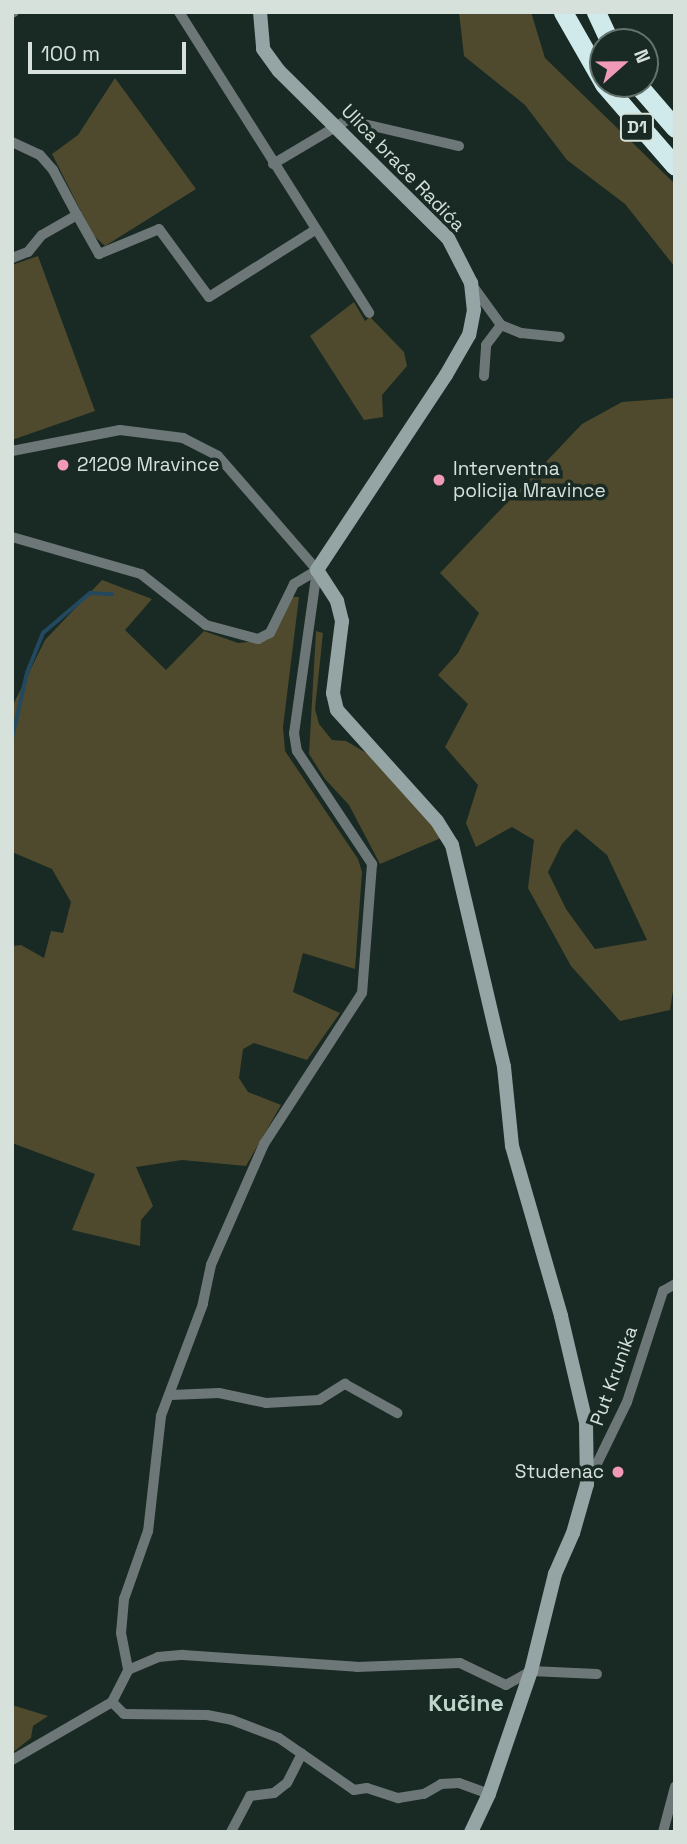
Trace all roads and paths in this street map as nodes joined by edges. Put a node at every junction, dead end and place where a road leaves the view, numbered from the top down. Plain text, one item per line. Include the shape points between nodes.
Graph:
1 (179, 12) edge
2 (260, 12) edge
3 (563, 12) edge
4 (596, 12) edge
5 (603, 28) edge
6 (589, 58) edge
7 (616, 98) edge
8 (649, 98) edge
9 (336, 126) junction
10 (675, 128) edge
11 (12, 142) edge
12 (459, 146) dead end
13 (274, 164) junction
14 (675, 166) edge
15 (77, 215) junction
16 (314, 230) junction
17 (12, 258) edge
18 (471, 282) junction
19 (369, 313) dead end
20 (500, 325) junction
21 (561, 337) dead end
22 (484, 376) dead end
23 (12, 451) edge
24 (12, 537) edge
25 (317, 570) junction
26 (675, 1284) edge
27 (171, 1395) junction
28 (397, 1412) dead end
29 (587, 1484) junction
30 (128, 1670) junction
31 (531, 1671) junction
32 (597, 1674) dead end
33 (111, 1702) junction
34 (302, 1754) junction
35 (12, 1760) edge
36 (675, 1787) edge
37 (489, 1794) junction
38 (231, 1832) edge
39 (471, 1832) edge
40 (663, 1832) edge

1 - 13 street
2 - 9 main road, Ulica braće Radića via 263,49
3 - 6 highway, D1
4 - 5 highway
7 - 14 highway, D1
8 - 10 highway, D1
9 - 12 street via 347,120 366,122
9 - 13 street
9 - 18 main road, Ulica braće Radića via 448,238
11 - 15 street via 40,155
13 - 16 street
15 - 16 street via 99,254 159,229 209,296
15 - 17 street via 42,235 28,252
16 - 19 street
18 - 20 street
18 - 25 main road, Ulica braće Radića via 474,310 469,335
20 - 21 street via 521,333
20 - 22 street via 486,345
23 - 25 street via 120,430 183,438 218,456
24 - 25 street via 141,574 206,625 258,639 270,633 294,584
25 - 27 street via 295,733 298,751 372,863 362,993 264,1144 211,1265
25 - 29 main road via 337,601 342,621 333,693 337,710 446,833 466,896 504,1067 512,1146 586,1423
26 - 29 street, Put Krunika via 663,1291 627,1402
27 - 28 street via 219,1393 266,1403 319,1400 345,1384
27 - 30 street via 161,1416 148,1531 124,1599 121,1633
29 - 31 main road via 555,1574
30 - 31 street via 158,1657 183,1655 356,1667 460,1664 506,1685
30 - 33 street
31 - 32 street
31 - 37 main road
33 - 34 street via 124,1714 207,1715 232,1720 279,1738
33 - 35 street
34 - 37 street via 354,1790 367,1788 398,1798 424,1794 440,1784 459,1783
34 - 38 street via 287,1783 274,1793 250,1796
36 - 40 street
37 - 39 main road

